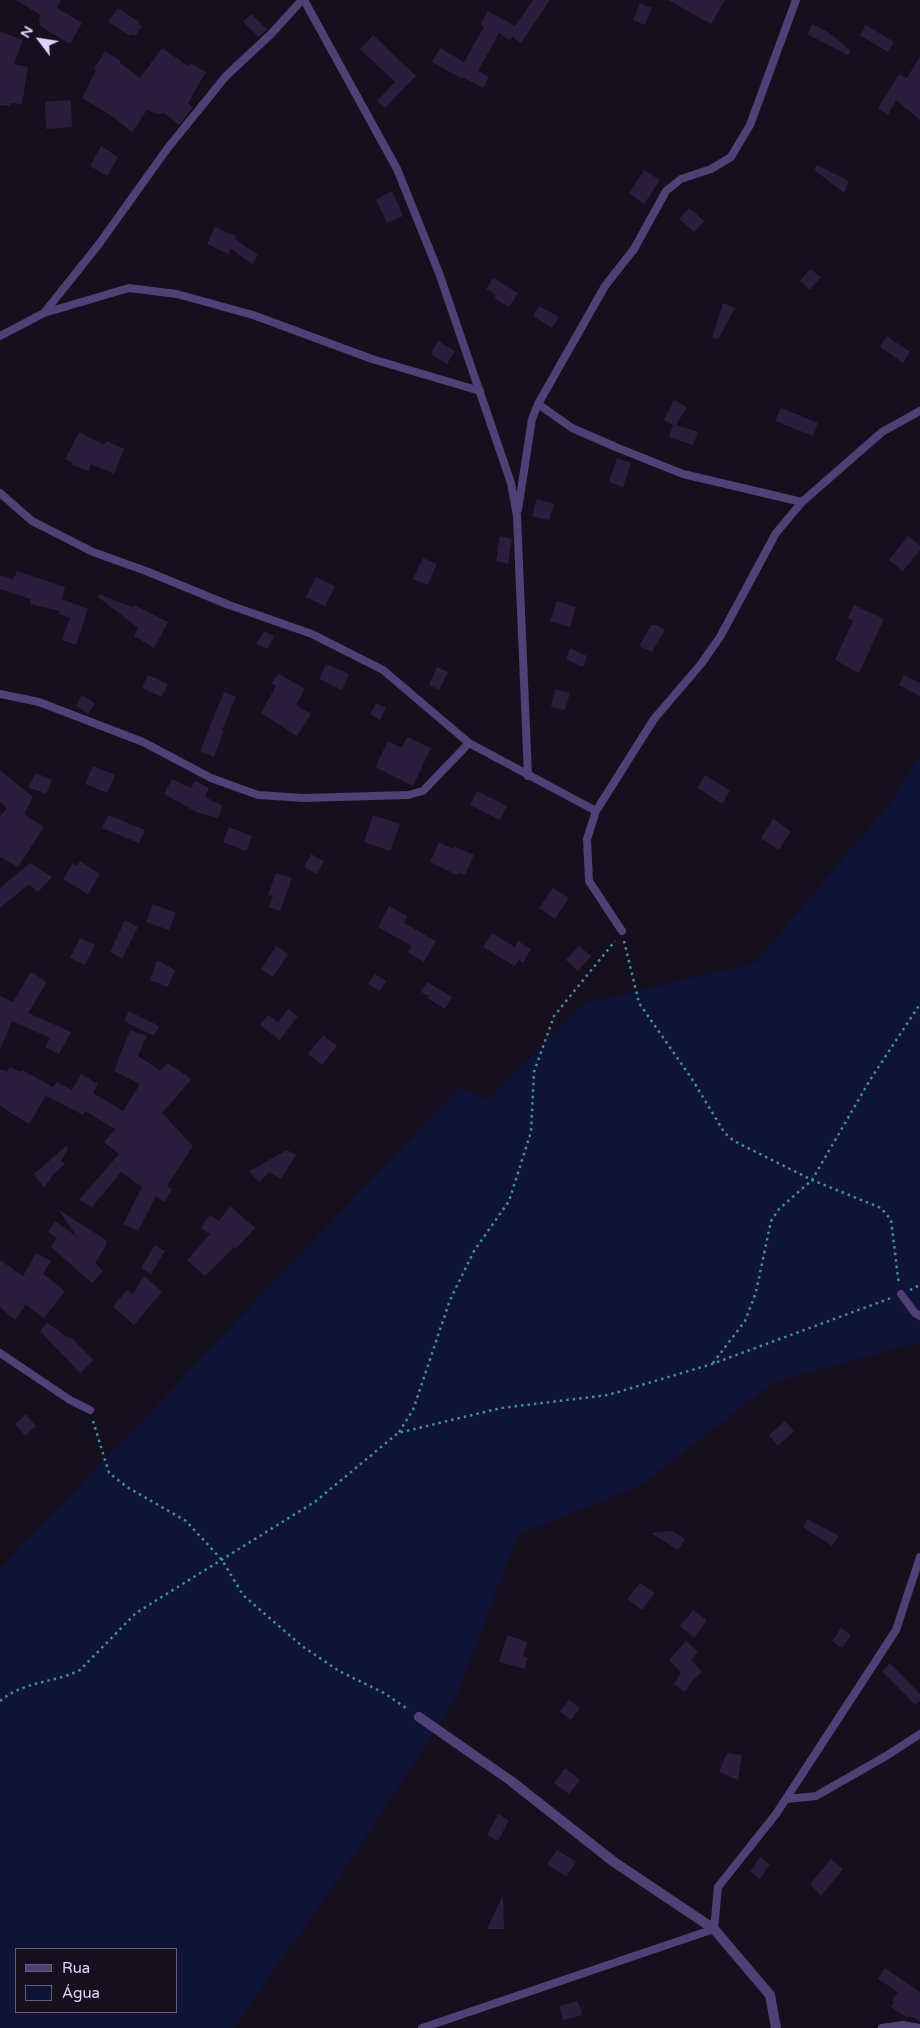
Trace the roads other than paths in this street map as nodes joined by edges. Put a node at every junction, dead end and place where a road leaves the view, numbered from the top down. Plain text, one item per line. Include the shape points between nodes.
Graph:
1 (303, 0) edge
2 (796, 0) edge
3 (44, 313) junction
4 (0, 336) edge
5 (480, 391) junction
6 (538, 404) junction
7 (920, 411) edge
8 (0, 493) edge
9 (802, 502) junction
10 (517, 516) junction
11 (0, 694) edge
12 (469, 743) junction
13 (528, 776) junction
14 (596, 811) junction
15 (622, 931) road end
16 (901, 1294) road end
17 (920, 1316) edge
18 (0, 1353) edge
19 (90, 1410) road end
20 (920, 1557) edge
21 (420, 1717) road end
22 (920, 1734) edge
23 (787, 1799) junction
24 (714, 1929) junction
25 (422, 2028) edge
26 (776, 2028) edge
27 (882, 2028) edge
28 (920, 2028) edge

1 - 3 lane via 226,76
1 - 5 lane via 397,169 439,273
2 - 6 lane via 750,125 731,157 711,169 681,179 666,190 634,249 605,286
3 - 4 lane
3 - 5 lane via 129,288 177,294 253,315 372,359
5 - 10 lane via 511,484
6 - 9 lane via 572,428 683,474
6 - 10 lane via 532,419
7 - 9 lane via 882,432
8 - 12 lane via 32,521 93,552 312,634 383,670
9 - 14 lane via 776,533 720,637 654,719
10 - 13 lane
11 - 12 lane via 39,702 143,742 211,778 258,795 304,798 408,796 423,791
12 - 13 lane
13 - 14 lane
14 - 15 lane via 587,840 589,881
16 - 17 lane
18 - 19 lane
20 - 23 lane via 896,1630
21 - 24 street via 511,1781 614,1862
22 - 23 lane via 816,1796
23 - 24 lane via 718,1887
24 - 25 lane
24 - 26 street via 770,1995
27 - 28 lane via 903,2025

